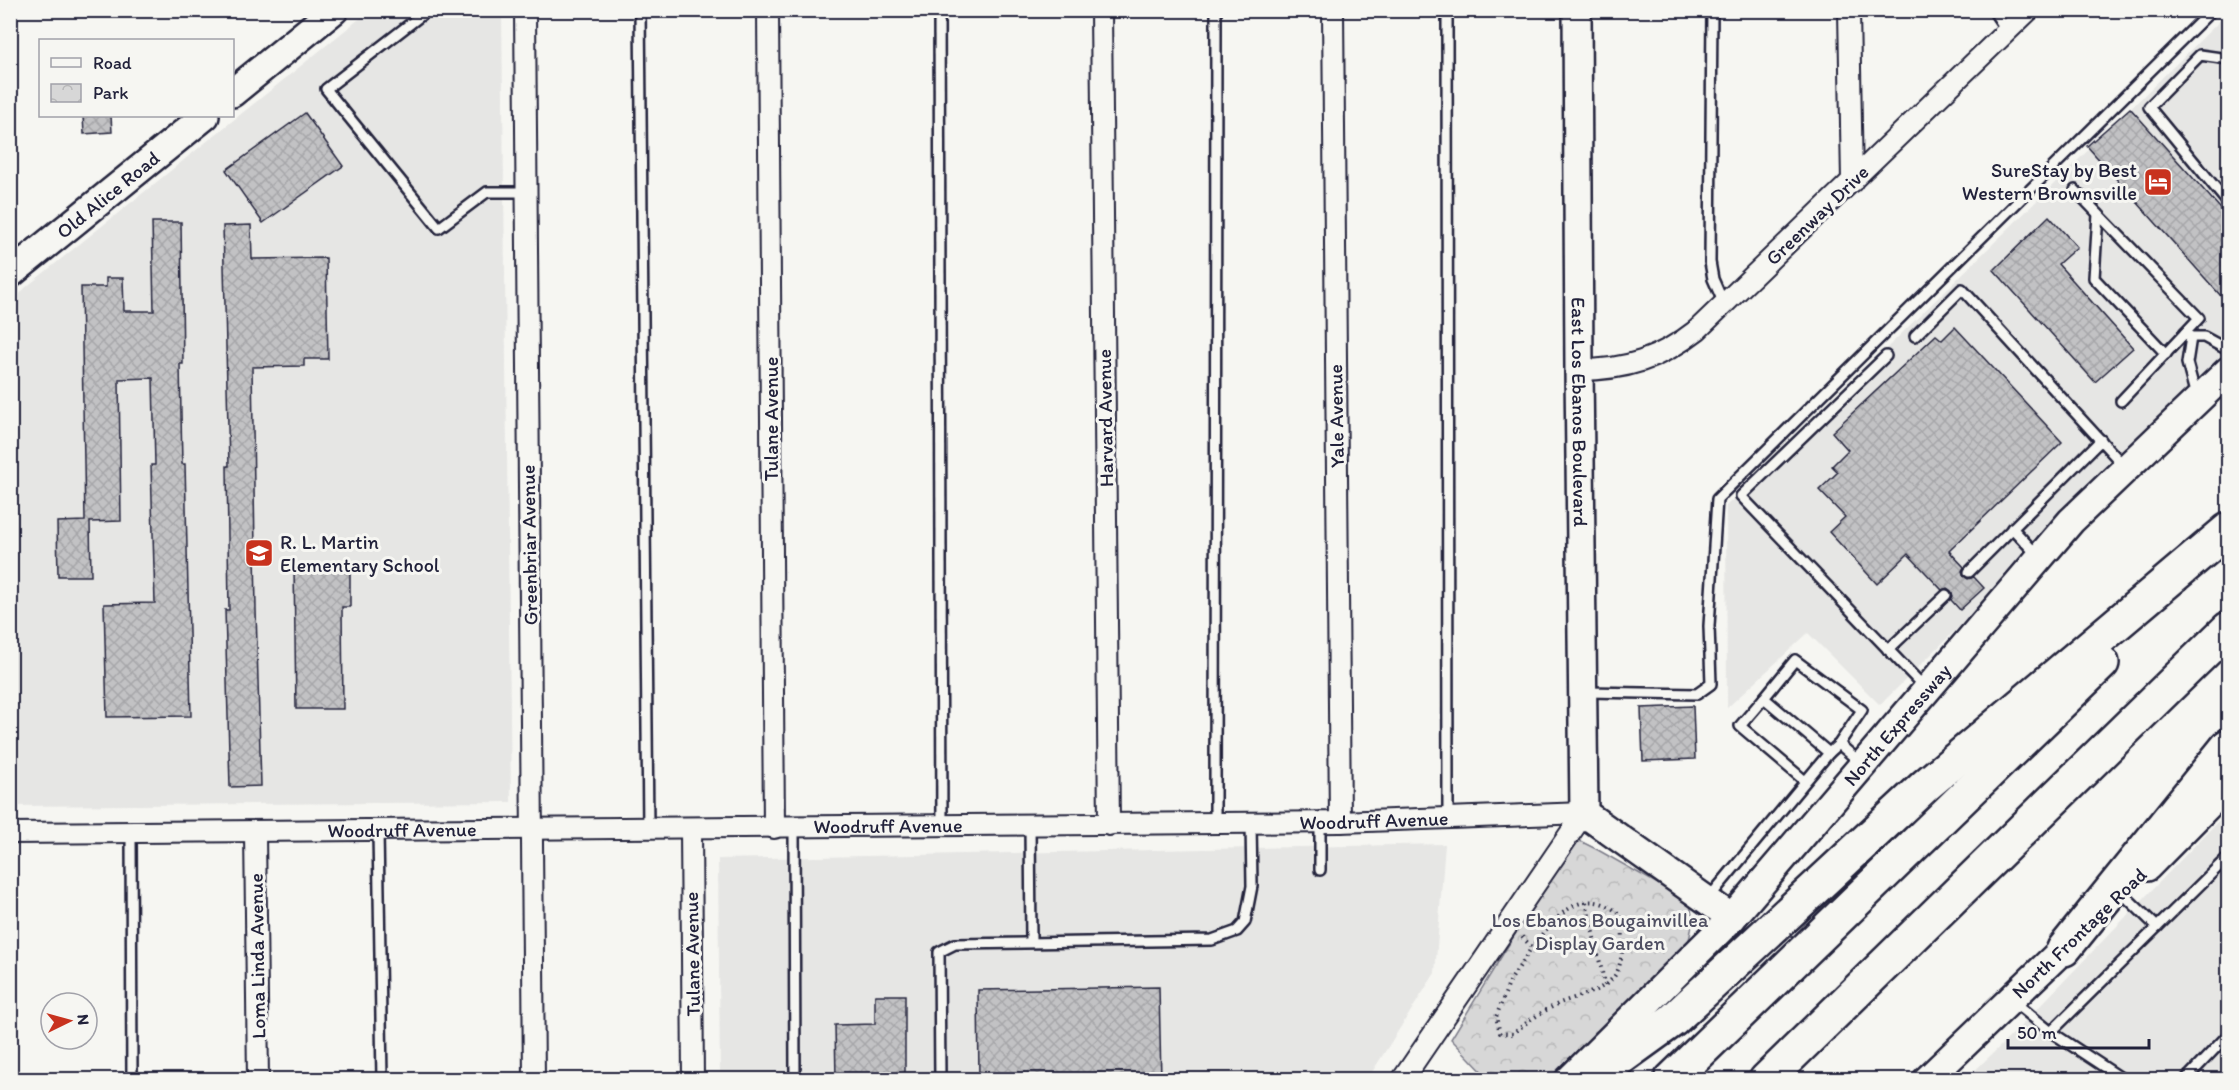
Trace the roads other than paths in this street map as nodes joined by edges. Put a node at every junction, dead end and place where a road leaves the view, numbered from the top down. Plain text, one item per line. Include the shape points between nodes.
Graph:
1 (334, 10) edge
2 (428, 10) edge
3 (525, 10) edge
4 (640, 10) edge
5 (768, 10) edge
6 (939, 10) edge
7 (1101, 10) edge
8 (1216, 10) edge
9 (1332, 10) edge
10 (1447, 10) edge
11 (1578, 10) edge
12 (1712, 10) edge
13 (1849, 10) edge
14 (1994, 10) edge
15 (2029, 10) edge
16 (2212, 10) edge
17 (2008, 31) junction
18 (2229, 59) edge
19 (234, 91) edge
20 (204, 117) edge
21 (1852, 182) junction
22 (2075, 190) dead end
23 (526, 192) junction
24 (2228, 201) edge
25 (2098, 214) junction
26 (10, 274) edge
27 (1724, 304) junction
28 (2188, 335) junction
29 (1915, 336) dead end
30 (2229, 350) edge
31 (2166, 354) junction
32 (1886, 356) dead end
33 (1579, 370) junction
34 (2229, 371) edge
35 (2121, 401) dead end
36 (2196, 402) junction
37 (2101, 440) junction
38 (2127, 468) junction
39 (2012, 528) junction
40 (2229, 530) edge
41 (2229, 541) edge
42 (2040, 558) junction
43 (1969, 572) dead end
44 (1946, 595) dead end
45 (2229, 629) edge
46 (1888, 650) junction
47 (1927, 690) junction
48 (1582, 692) junction
49 (1764, 698) junction
50 (1839, 744) junction
51 (2229, 746) edge
52 (1829, 753) junction
53 (1863, 764) junction
54 (1805, 782) junction
55 (2229, 785) edge
56 (1584, 813) junction
57 (1448, 818) junction
58 (1320, 822) junction
59 (1340, 822) junction
60 (1251, 823) junction
61 (1215, 824) junction
62 (1030, 825) junction
63 (1109, 825) junction
64 (942, 826) junction
65 (794, 827) junction
66 (774, 828) junction
67 (648, 829) junction
68 (691, 829) junction
69 (532, 830) junction
70 (378, 831) junction
71 (131, 832) junction
72 (255, 832) junction
73 (10, 833) edge
74 (2229, 857) edge
75 (1320, 870) dead end
76 (2121, 892) junction
77 (1707, 900) junction
78 (1732, 918) junction
79 (2157, 927) junction
80 (1031, 942) junction
81 (2064, 949) junction
82 (2011, 999) junction
83 (2051, 1032) junction
84 (2229, 1035) edge
85 (132, 1080) edge
86 (258, 1080) edge
87 (382, 1080) edge
88 (534, 1080) edge
89 (693, 1080) edge
90 (795, 1080) edge
91 (940, 1080) edge
92 (1402, 1080) edge
93 (1569, 1080) edge
94 (1590, 1080) edge
95 (1671, 1080) edge
96 (1766, 1080) edge
97 (1927, 1080) edge
98 (2124, 1080) edge
99 (2185, 1080) edge

1 - 19 main road
2 - 23 lane via 326,89 439,228 487,192
3 - 23 street, Greenbriar Avenue
4 - 67 lane
5 - 66 street, Tulane Avenue
6 - 64 lane
7 - 63 street, Harvard Avenue
8 - 61 lane
9 - 59 street, Yale Avenue
10 - 57 lane
11 - 33 main road, East Los Ebanos Boulevard
12 - 27 lane via 1710,262
13 - 21 street
14 - 17 lane
15 - 17 street, Greenway Drive
16 - 48 lane via 1717,499 1709,626 1711,684 1697,694
17 - 21 street, Greenway Drive
18 - 24 lane via 2200,56 2149,106
20 - 26 main road, Old Alice Road
21 - 27 street, Greenway Drive
22 - 25 lane
23 - 69 street, Greenbriar Avenue
25 - 28 lane via 2199,318
25 - 31 lane via 2094,278
27 - 33 street, Greenway Drive via 1679,345 1659,356 1622,367
28 - 30 lane via 2204,337
28 - 31 lane
28 - 36 lane via 2187,363
29 - 37 lane via 1962,289
31 - 35 lane
32 - 46 lane via 1741,496
33 - 48 main road, East Los Ebanos Boulevard
34 - 36 main road, North Expressway
36 - 38 main road, North Expressway
37 - 38 lane
37 - 39 lane
38 - 42 main road, North Expressway via 2071,521
39 - 42 lane
39 - 43 lane
40 - 94 highway via 1926,785 1673,1020
41 - 95 highway
42 - 47 main road, North Expressway
44 - 46 lane
45 - 96 highway
46 - 47 lane
47 - 53 main road, North Expressway
48 - 56 main road, East Los Ebanos Boulevard
49 - 50 lane via 1795,660 1862,710
49 - 52 lane
49 - 54 lane via 1740,726
50 - 52 lane
50 - 53 lane
51 - 81 highway
52 - 54 lane
53 - 78 main road, North Expressway
54 - 77 lane
55 - 76 main road, North Frontage Road
56 - 57 street, Woodruff Avenue
56 - 77 main road
56 - 92 street
57 - 59 street, Woodruff Avenue
58 - 59 street, Woodruff Avenue
58 - 60 street, Woodruff Avenue
58 - 75 lane
60 - 61 street, Woodruff Avenue
60 - 80 lane via 1252,886 1245,922 1237,931 1212,940
61 - 63 street, Woodruff Avenue
62 - 63 street, Woodruff Avenue
62 - 64 street, Woodruff Avenue
62 - 80 lane
64 - 65 street, Woodruff Avenue
65 - 66 street, Woodruff Avenue
65 - 90 lane
66 - 68 street, Woodruff Avenue
67 - 68 street, Woodruff Avenue
67 - 69 street, Woodruff Avenue
68 - 89 street, Tulane Avenue
69 - 70 street, Woodruff Avenue
69 - 88 street, Greenbriar Avenue
70 - 72 street, Woodruff Avenue
70 - 87 lane
71 - 72 street, Woodruff Avenue
71 - 73 street, Woodruff Avenue
71 - 85 lane
72 - 86 street, Loma Linda Avenue
74 - 79 lane
76 - 79 lane
76 - 81 main road, North Frontage Road
77 - 78 main road
78 - 93 main road, North Expressway
79 - 83 lane
80 - 91 lane via 955,944 939,952
81 - 82 main road, North Frontage Road
82 - 83 lane
82 - 97 main road, North Frontage Road
83 - 98 lane
84 - 99 lane

